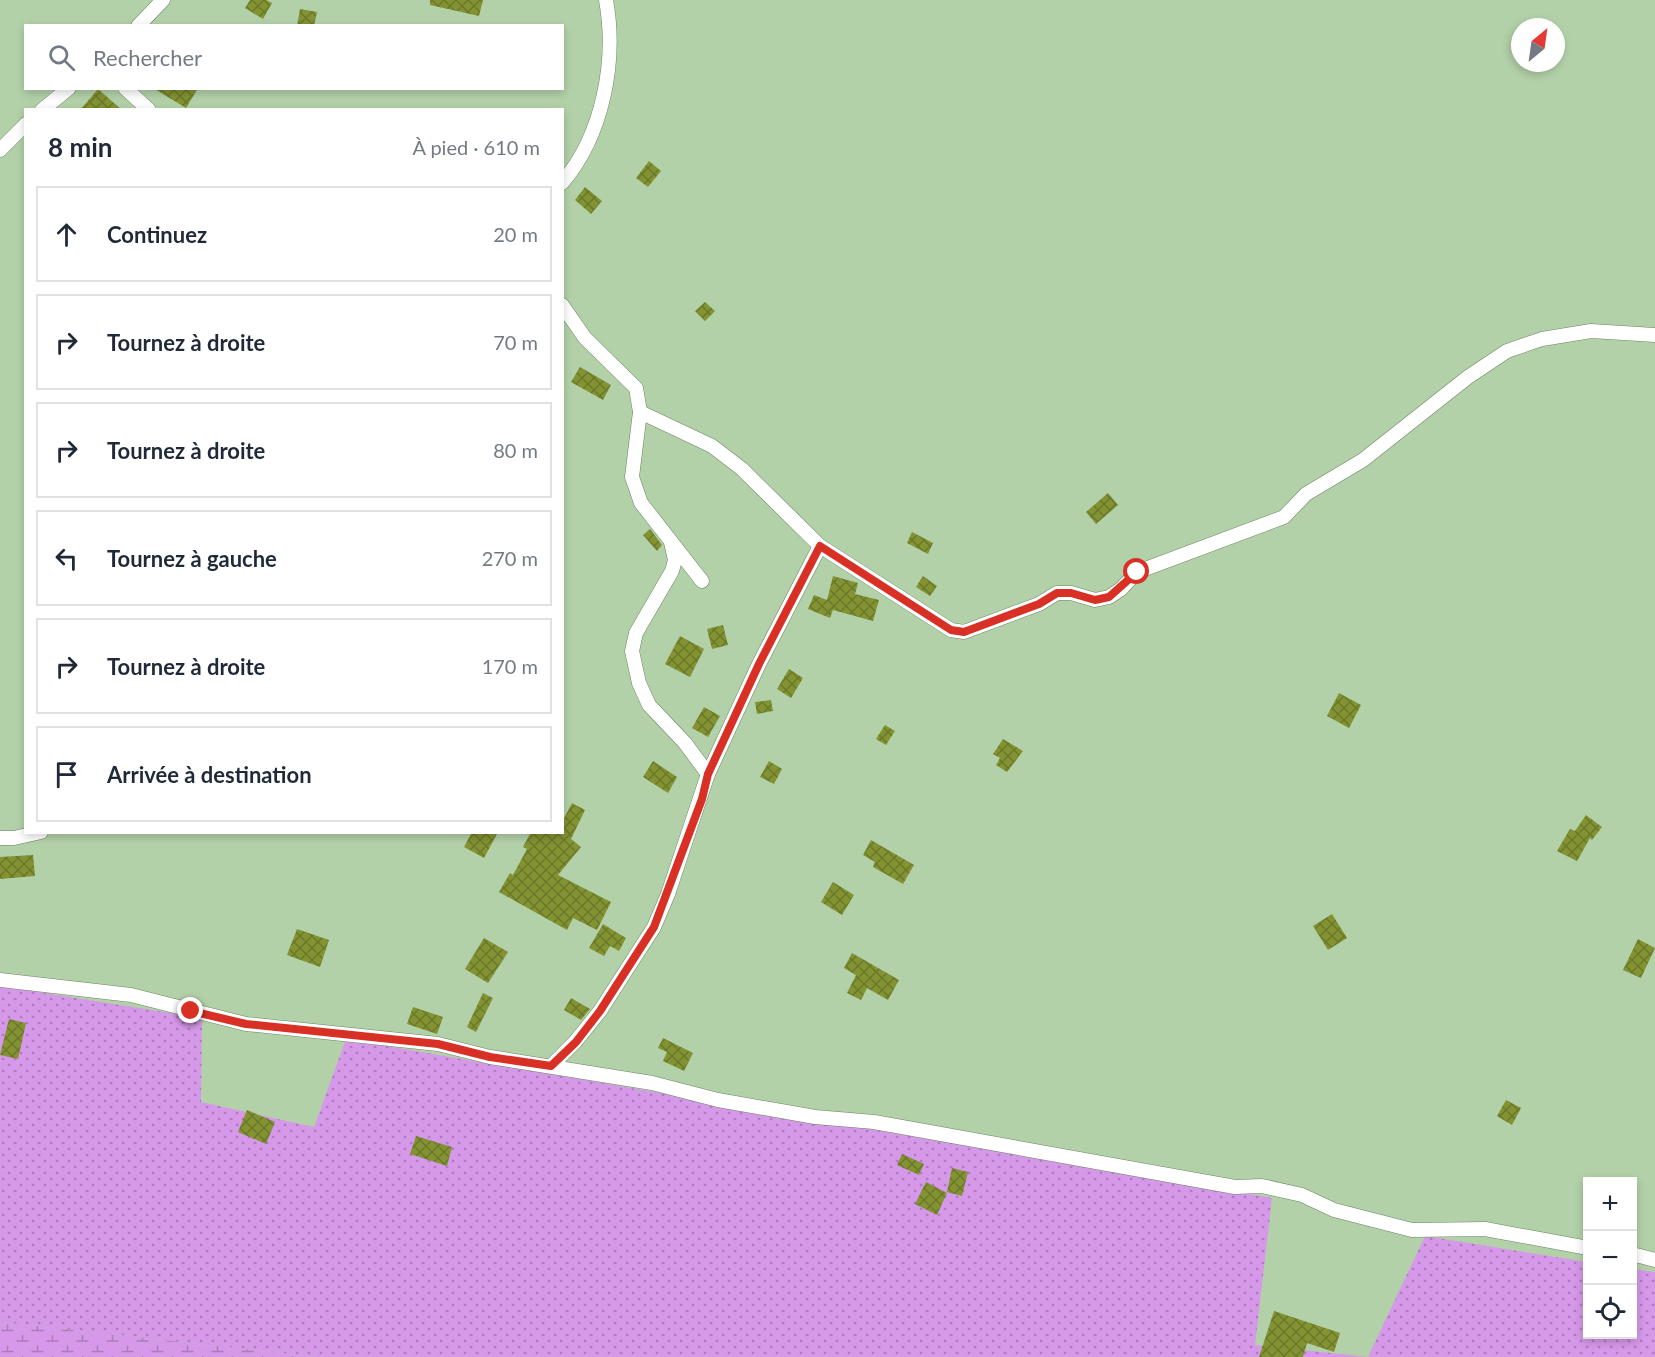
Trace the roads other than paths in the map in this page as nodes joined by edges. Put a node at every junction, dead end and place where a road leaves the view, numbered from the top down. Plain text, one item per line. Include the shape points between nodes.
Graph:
1 (163, 0) edge
2 (606, 0) edge
3 (140, 24) edge
4 (67, 90) edge
5 (127, 90) edge
6 (44, 108) edge
7 (147, 108) edge
8 (24, 126) edge
9 (0, 150) edge
10 (564, 180) edge
11 (564, 308) edge
12 (1655, 335) edge
13 (640, 412) junction
14 (671, 540) junction
15 (820, 546) junction
16 (702, 581) dead end
17 (708, 774) junction
18 (32, 834) edge
19 (0, 838) edge
20 (0, 980) edge
21 (551, 1066) junction
22 (1583, 1247) edge
23 (1637, 1255) edge
24 (1655, 1260) edge

1 - 3 street
2 - 10 street via 611,24 599,116 588,144
4 - 6 street
5 - 7 street
8 - 9 street
11 - 13 street via 585,338 636,388
12 - 15 street via 1591,331 1542,339 1507,351 1363,460 1306,494 1284,517 1137,572 1109,597 1095,600 1057,593 1039,604 964,632 951,630
13 - 14 street via 632,477 641,503
13 - 15 street via 712,446 742,469
14 - 16 street
14 - 17 street via 675,560 672,571 636,633 632,651 649,705
15 - 17 street
17 - 21 street via 654,927 600,1011
18 - 19 street
20 - 21 street via 131,996 246,1024 438,1044
21 - 22 street via 652,1083 718,1100 815,1117 874,1122 1137,1172 1235,1187 1262,1186 1412,1230 1485,1229
23 - 24 street

